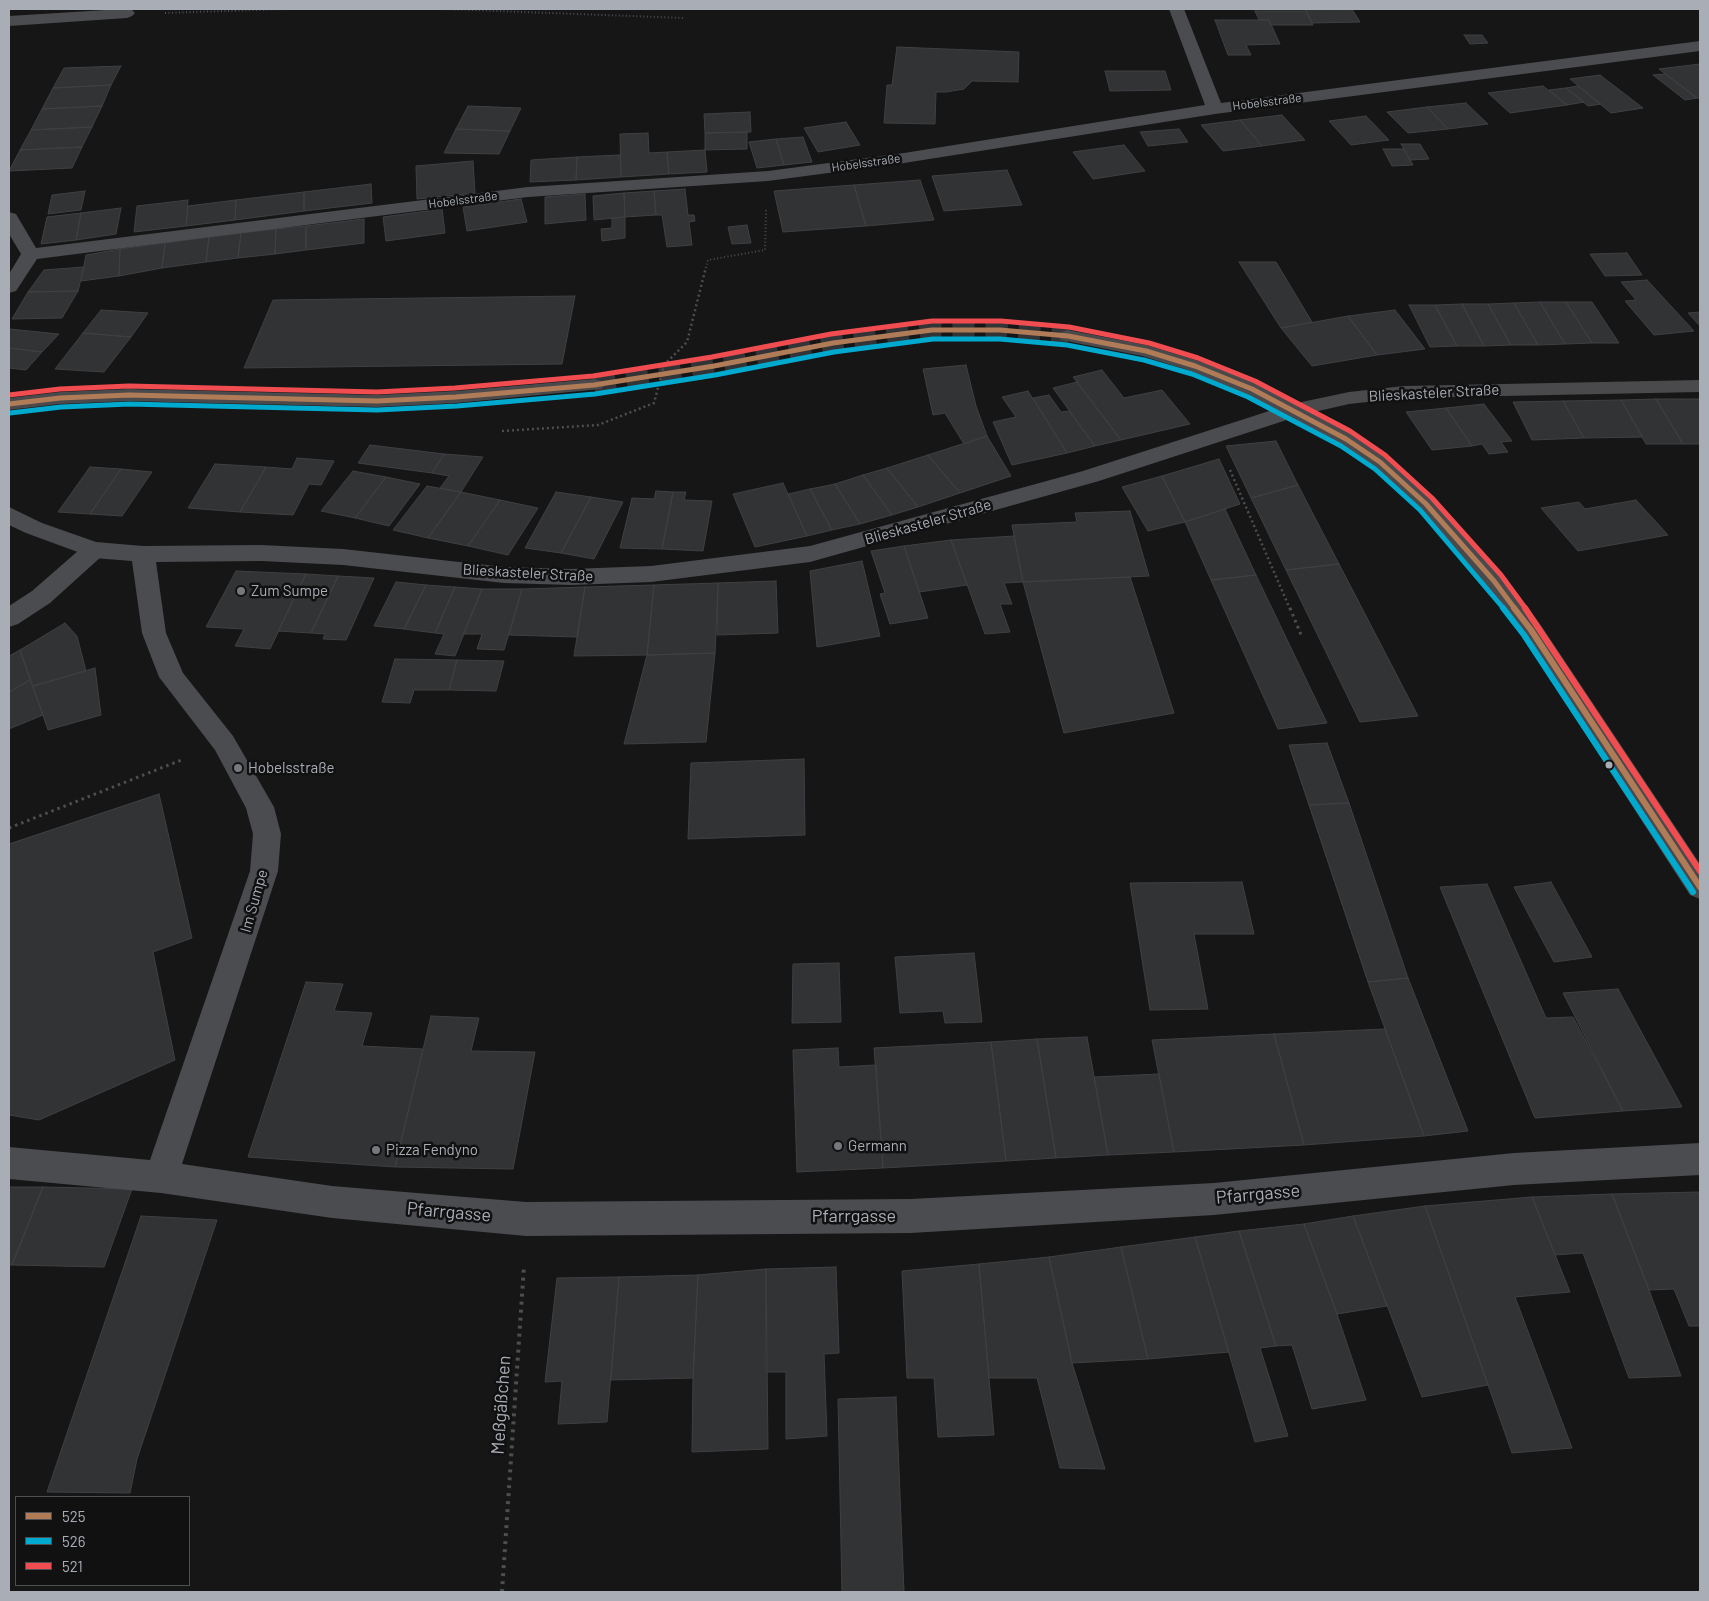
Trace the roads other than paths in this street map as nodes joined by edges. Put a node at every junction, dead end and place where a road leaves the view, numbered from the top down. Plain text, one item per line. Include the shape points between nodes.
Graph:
1 (1176, 9) edge
2 (127, 13) road end
3 (9, 21) edge
4 (1700, 46) edge
5 (1215, 109) junction
6 (9, 218) edge
7 (30, 254) junction
8 (9, 287) edge
9 (1068, 336) tunnel mouth
10 (594, 385) tunnel mouth
11 (1700, 386) edge
12 (9, 404) edge
13 (1294, 410) junction
14 (9, 515) edge
15 (94, 550) junction
16 (143, 554) junction
17 (9, 618) edge
18 (1700, 888) edge
19 (1700, 1159) edge
20 (9, 1163) edge
21 (161, 1177) junction

1 - 5 street
2 - 3 street
4 - 5 street, Hobelsstraße
5 - 7 street, Hobelsstraße via 768,176 528,192
6 - 7 street
7 - 8 street
9 - 13 main road via 1146,351 1195,366
10 - 12 main road via 377,401 129,395
11 - 13 main road, Blieskasteler Straße via 1404,392 1349,398
13 - 16 street, Blieskasteler Straße via 1091,476 898,531 810,554 730,566 651,574 571,577 504,575 334,556
13 - 18 main road via 1380,462 1426,504 1494,581 1531,630
14 - 15 street, Blieskasteler Straße via 34,528
15 - 16 street, Blieskasteler Straße
15 - 17 street via 41,597
16 - 21 street, Im Sumpe via 154,633 172,677 224,743 260,807 266,834 264,871
19 - 21 street, Pfarrgasse via 1514,1169 1214,1199 911,1216 526,1219 332,1202
20 - 21 street, Pfarrgasse

